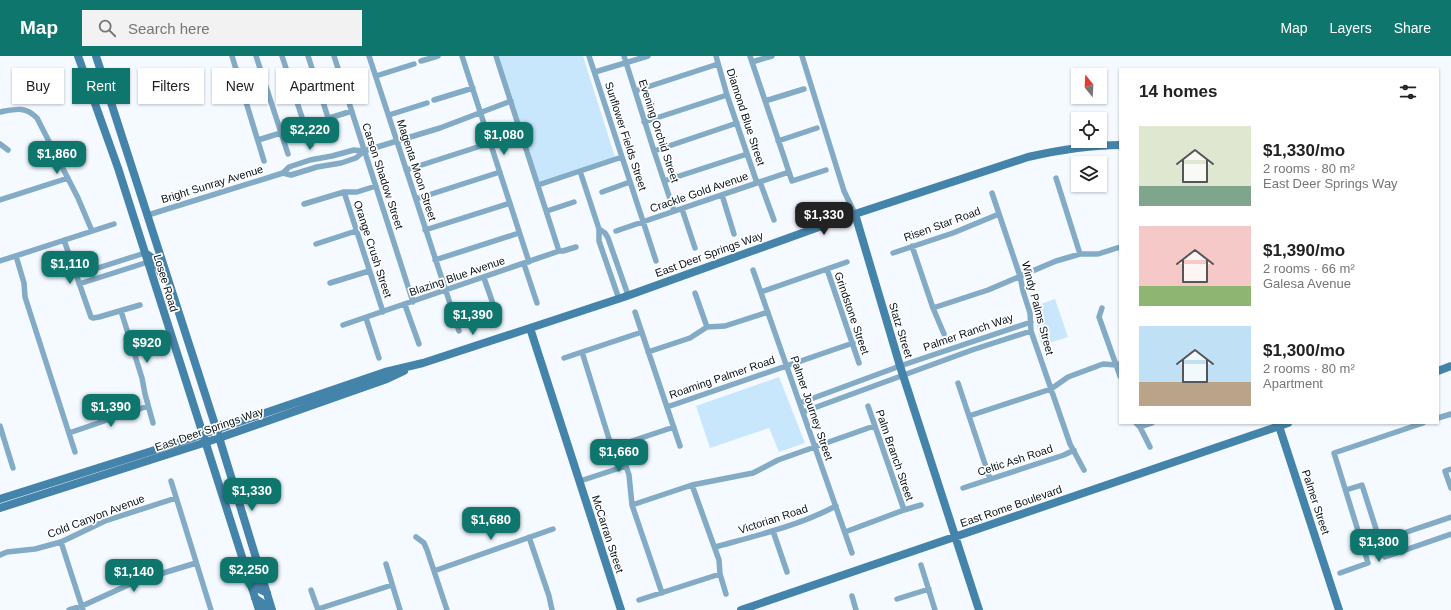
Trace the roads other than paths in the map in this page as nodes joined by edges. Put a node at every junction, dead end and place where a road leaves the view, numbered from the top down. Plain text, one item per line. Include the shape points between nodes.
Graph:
1 (78, 56) edge
2 (96, 56) edge
3 (232, 56) edge
4 (256, 56) edge
5 (282, 56) edge
6 (308, 56) edge
7 (334, 56) edge
8 (369, 56) edge
9 (438, 56) edge
10 (462, 56) edge
11 (496, 56) edge
12 (589, 56) edge
13 (624, 56) edge
14 (648, 56) edge
15 (716, 56) edge
16 (750, 56) edge
17 (772, 56) edge
18 (802, 56) edge
19 (421, 61) dead end
20 (626, 62) junction
21 (752, 62) junction
22 (414, 64) dead end
23 (718, 64) junction
24 (595, 72) junction
25 (376, 76) junction
26 (472, 88) junction
27 (804, 89) dead end
28 (635, 92) junction
29 (727, 95) junction
30 (434, 100) dead end
31 (511, 101) junction
32 (765, 102) junction
33 (427, 103) dead end
34 (352, 111) junction
35 (0, 112) edge
36 (481, 112) junction
37 (389, 115) junction
38 (328, 118) junction
39 (644, 122) junction
40 (737, 123) junction
41 (304, 126) junction
42 (817, 128) dead end
43 (281, 133) junction
44 (258, 140) junction
45 (335, 140) dead end
46 (396, 141) junction
47 (778, 141) junction
48 (490, 143) junction
49 (0, 144) edge
50 (311, 145) dead end
51 (1119, 145) edge
52 (8, 150) dead end
53 (364, 151) junction
54 (654, 151) junction
55 (288, 154) dead end
56 (747, 154) junction
57 (622, 157) junction
58 (264, 161) dead end
59 (406, 170) junction
60 (826, 170) dead end
61 (580, 171) junction
62 (500, 172) junction
63 (789, 172) junction
64 (283, 173) junction
65 (68, 178) junction
66 (1056, 178) dead end
67 (664, 181) junction
68 (630, 182) junction
69 (759, 183) junction
70 (538, 184) junction
71 (376, 186) junction
72 (344, 192) junction
73 (602, 192) dead end
74 (992, 193) dead end
75 (722, 195) junction
76 (416, 199) junction
77 (0, 200) edge
78 (574, 202) dead end
79 (510, 203) junction
80 (304, 204) dead end
81 (682, 209) junction
82 (546, 211) junction
83 (674, 211) junction
84 (854, 214) junction
85 (999, 214) junction
86 (148, 215) junction
87 (774, 220) dead end
88 (643, 222) junction
89 (114, 224) dead end
90 (599, 229) junction
91 (425, 230) junction
92 (92, 231) junction
93 (356, 231) junction
94 (616, 231) dead end
95 (519, 233) junction
96 (734, 234) dead end
97 (64, 240) junction
98 (316, 244) dead end
99 (912, 246) junction
100 (576, 247) dead end
101 (1119, 247) edge
102 (695, 248) dead end
103 (559, 251) junction
104 (145, 253) junction
105 (893, 253) dead end
106 (1080, 254) junction
107 (16, 256) junction
108 (435, 260) junction
109 (0, 261) edge
110 (656, 261) dead end
111 (148, 262) junction
112 (847, 262) dead end
113 (526, 263) junction
114 (827, 269) junction
115 (754, 270) dead end
116 (369, 271) junction
117 (76, 275) junction
118 (1020, 276) junction
119 (484, 278) junction
120 (330, 283) dead end
121 (79, 284) junction
122 (445, 291) junction
123 (761, 292) junction
124 (695, 293) dead end
125 (628, 296) junction
126 (174, 297) junction
127 (619, 298) junction
128 (413, 302) junction
129 (537, 303) dead end
130 (140, 305) dead end
131 (405, 305) junction
132 (933, 308) junction
133 (1102, 308) dead end
134 (121, 311) junction
135 (383, 312) junction
136 (635, 312) dead end
137 (768, 312) junction
138 (366, 318) junction
139 (498, 318) dead end
140 (1031, 322) junction
141 (343, 325) dead end
142 (708, 327) junction
143 (530, 328) junction
144 (459, 331) dead end
145 (1031, 331) junction
146 (642, 332) junction
147 (944, 334) dead end
148 (853, 343) junction
149 (419, 344) dead end
150 (582, 352) junction
151 (648, 352) junction
152 (379, 358) dead end
153 (564, 358) dead end
154 (423, 363) junction
155 (859, 363) dead end
156 (1118, 364) edge
157 (787, 365) junction
158 (900, 366) junction
159 (1451, 366) edge
160 (1439, 371) edge
161 (903, 375) junction
162 (958, 383) dead end
163 (1051, 389) junction
164 (800, 404) junction
165 (148, 406) junction
166 (667, 406) junction
167 (868, 406) dead end
168 (803, 412) junction
169 (1451, 414) edge
170 (969, 416) junction
171 (1439, 418) edge
172 (154, 422) dead end
173 (1398, 424) edge
174 (1138, 425) edge
175 (1279, 425) edge
176 (1407, 425) edge
177 (874, 426) junction
178 (674, 427) junction
179 (1, 429) edge
180 (216, 429) junction
181 (1401, 430) junction
182 (69, 433) junction
183 (202, 434) junction
184 (219, 438) junction
185 (205, 442) junction
186 (680, 446) dead end
187 (614, 447) junction
188 (815, 447) junction
189 (1150, 447) dead end
190 (1074, 450) junction
191 (75, 452) dead end
192 (626, 466) junction
193 (13, 468) dead end
194 (1451, 469) edge
195 (1084, 470) dead end
196 (990, 479) junction
197 (171, 481) dead end
198 (580, 481) junction
199 (692, 485) junction
200 (963, 488) dead end
201 (1451, 488) edge
202 (1346, 490) junction
203 (176, 498) junction
204 (0, 499) edge
205 (632, 505) junction
206 (921, 505) dead end
207 (836, 506) junction
208 (0, 508) edge
209 (904, 510) junction
210 (1451, 517) edge
211 (553, 529) dead end
212 (773, 531) junction
213 (845, 532) junction
214 (1451, 534) edge
215 (416, 537) dead end
216 (529, 537) junction
217 (956, 537) junction
218 (1380, 541) junction
219 (61, 542) junction
220 (714, 547) junction
221 (852, 553) dead end
222 (0, 555) edge
223 (196, 563) junction
224 (386, 564) dead end
225 (921, 565) dead end
226 (244, 568) junction
227 (434, 571) junction
228 (787, 572) dead end
229 (1340, 573) dead end
230 (720, 574) junction
231 (392, 585) junction
232 (929, 589) junction
233 (310, 590) dead end
234 (267, 593) junction
235 (662, 593) junction
236 (726, 594) dead end
237 (852, 596) dead end
238 (255, 598) junction
239 (898, 599) dead end
240 (639, 600) dead end
241 (82, 608) edge
242 (68, 610) edge
243 (211, 610) edge
244 (259, 610) edge
245 (265, 610) edge
246 (272, 610) edge
247 (318, 610) edge
248 (400, 610) edge
249 (447, 610) edge
250 (552, 610) edge
251 (621, 610) edge
252 (741, 610) edge
253 (856, 610) edge
254 (936, 610) edge
255 (979, 610) edge
256 (1339, 610) edge

1 - 104 street, Losee Road
2 - 86 street, Losee Road
3 - 44 street
4 - 43 street
5 - 41 street
6 - 38 street
7 - 34 street, Carson Shadow Street
8 - 25 street, Magenta Moon Street
9 - 19 street
10 - 26 street
11 - 31 street
12 - 24 street, Sunflower Fields Street
13 - 20 street, Evening Orchid Street
14 - 20 street
15 - 23 street, Diamond Blue Street
16 - 21 street
17 - 21 street
18 - 84 street, Statz Street
20 - 24 street
20 - 28 street, Evening Orchid Street
21 - 32 street
22 - 25 street
23 - 28 street
23 - 29 street, Diamond Blue Street
24 - 57 street, Sunflower Fields Street
25 - 37 street, Magenta Moon Street
26 - 30 street
26 - 36 street
27 - 32 street
28 - 39 street, Evening Orchid Street
29 - 39 street
29 - 40 street, Diamond Blue Street
31 - 36 street
31 - 70 street
32 - 47 street
33 - 37 street
34 - 38 street
34 - 53 street, Carson Shadow Street
35 - 65 street via 24,109 31,112 37,118
36 - 46 street
36 - 48 street
37 - 46 street, Magenta Moon Street
38 - 41 street
38 - 45 street
39 - 54 street, Evening Orchid Street
40 - 54 street
40 - 56 street, Diamond Blue Street
41 - 43 street
41 - 50 street
42 - 47 street
43 - 44 street
43 - 55 street
44 - 58 street
46 - 53 street
46 - 59 street, Magenta Moon Street
47 - 63 street
48 - 59 street
48 - 62 street
49 - 52 street
51 - 84 street, East Deer Springs Way via 1084,146 1028,157
53 - 64 street, Bright Sunray Avenue via 354,150 310,160 289,167
53 - 64 street, Bright Sunray Avenue via 356,158 341,163 317,167 291,176
53 - 71 street, Carson Shadow Street
54 - 67 street, Evening Orchid Street
56 - 67 street
56 - 69 street, Diamond Blue Street
57 - 61 street
57 - 68 street, Sunflower Fields Street
59 - 76 street, Magenta Moon Street
60 - 63 street via 792,181
61 - 70 street
61 - 90 street
62 - 76 street
62 - 79 street
63 - 69 street, Crackle Gold Avenue
64 - 86 street, Bright Sunray Avenue
65 - 77 street
65 - 92 street
66 - 106 street
67 - 83 street, Evening Orchid Street
68 - 73 street
68 - 88 street, Sunflower Fields Street
69 - 75 street, Crackle Gold Avenue
69 - 87 street, Diamond Blue Street
70 - 82 street
71 - 72 street via 357,192
71 - 128 street, Carson Shadow Street
72 - 80 street
72 - 93 street, Orange Crush Street
74 - 85 street, Windy Palms Street
75 - 81 street, Crackle Gold Avenue
75 - 96 street
76 - 91 street, Magenta Moon Street
78 - 82 street
79 - 91 street
79 - 95 street
81 - 83 street, Crackle Gold Avenue
81 - 102 street
82 - 103 street
83 - 88 street, Crackle Gold Avenue
84 - 125 street, East Deer Springs Way
84 - 158 street, Statz Street
85 - 99 street, Risen Star Road
85 - 118 street, Windy Palms Street
86 - 126 street, Losee Road
88 - 94 street, Crackle Gold Avenue
88 - 110 street, Sunflower Fields Street
89 - 92 street
90 - 125 street via 608,238
90 - 127 street via 599,241
91 - 108 street, Magenta Moon Street
92 - 97 street
93 - 98 street
93 - 116 street, Orange Crush Street
95 - 108 street
95 - 113 street
97 - 107 street
97 - 117 street
99 - 105 street, Risen Star Road
99 - 132 street
100 - 103 street, Blazing Blue Avenue
101 - 106 street via 1098,254
103 - 113 street, Blazing Blue Avenue
104 - 111 street, Losee Road
104 - 117 street
104 - 126 street via 154,259
106 - 118 street
107 - 109 street
107 - 182 street via 24,283 25,297
108 - 122 street, Magenta Moon Street
111 - 121 street
111 - 183 street, Losee Road
112 - 114 street
113 - 119 street, Blazing Blue Avenue
113 - 129 street
114 - 123 street
114 - 148 street, Grindstone Street
115 - 123 street, Palmer Journey Street
116 - 120 street
116 - 135 street, Orange Crush Street
117 - 121 street
118 - 132 street via 988,290
118 - 140 street, Windy Palms Street
119 - 122 street, Blazing Blue Avenue
119 - 139 street
121 - 134 street via 89,314 93,318
122 - 128 street, Blazing Blue Avenue
122 - 144 street, Magenta Moon Street
123 - 137 street, Palmer Journey Street
124 - 142 street
125 - 127 street, East Deer Springs Way
126 - 180 street, Losee Road
127 - 143 street, East Deer Springs Way
128 - 131 street, Blazing Blue Avenue
130 - 134 street
131 - 135 street, Blazing Blue Avenue
131 - 149 street
132 - 147 street
133 - 156 street via 1099,317
134 - 165 street
135 - 138 street, Blazing Blue Avenue
136 - 146 street
137 - 142 street via 725,326
137 - 157 street, Palmer Journey Street
138 - 141 street, Blazing Blue Avenue
138 - 152 street
140 - 145 street, Windy Palms Street
140 - 158 street, Palmer Ranch Way
142 - 151 street via 690,338
143 - 154 street, East Deer Springs Way
143 - 198 street, McCarran Street
145 - 161 street, Palmer Ranch Way
145 - 163 street, Windy Palms Street
146 - 150 street
146 - 151 street
148 - 155 street, Grindstone Street
148 - 157 street, Roaming Palmer Road
150 - 153 street
150 - 187 street via 610,442
151 - 166 street
154 - 180 street, East Deer Springs Way via 385,372
154 - 184 street, East Deer Springs Way via 387,379
156 - 163 street via 1103,364 1068,377
157 - 164 street, Palmer Journey Street
157 - 166 street, Roaming Palmer Road
158 - 161 street, Statz Street
158 - 164 street, Palmer Ranch Way
159 - 160 street
161 - 168 street, Palmer Ranch Way
161 - 217 street, Statz Street
162 - 170 street
163 - 170 street
163 - 190 street, Windy Palms Street
164 - 168 street, Palmer Journey Street
165 - 172 street
165 - 182 street
166 - 178 street
167 - 177 street, Palm Branch Street
168 - 188 street, Palmer Journey Street
169 - 171 street
170 - 196 street
173 - 181 street
174 - 189 street
175 - 217 street, East Rome Boulevard
175 - 256 street, Palmer Street
176 - 181 street
177 - 188 street
177 - 209 street, Palm Branch Street
178 - 186 street
178 - 187 street
179 - 193 street
180 - 183 street, East Deer Springs Way
180 - 184 street, Losee Road
181 - 202 street via 1334,453
182 - 191 street
183 - 185 street, Losee Road
183 - 204 street, East Deer Springs Way
184 - 185 street, East Deer Springs Way
184 - 234 street, Losee Road
185 - 208 street, East Deer Springs Way
185 - 226 street, Losee Road
187 - 192 street
188 - 199 street via 752,472
188 - 207 street, Palmer Journey Street
190 - 195 street, Windy Palms Street
190 - 196 street, Celtic Ash Road
192 - 198 street
192 - 205 street
194 - 201 street via 1445,471
196 - 200 street, Celtic Ash Road
197 - 203 street
198 - 251 street, McCarran Street
199 - 205 street
199 - 220 street
202 - 218 street via 1362,485
202 - 229 street via 1368,563
203 - 219 street, Cold Canyon Avenue via 105,521
203 - 223 street
205 - 235 street
206 - 209 street
207 - 212 street, Victorian Road via 819,515
207 - 213 street, Palmer Journey Street
209 - 213 street
210 - 218 street
211 - 216 street
212 - 220 street, Victorian Road
212 - 228 street
213 - 221 street, Palmer Journey Street
214 - 218 street via 1385,557
215 - 227 street via 424,543
216 - 227 street
216 - 250 street
217 - 252 street, East Rome Boulevard
217 - 255 street, Statz Street
219 - 222 street, Cold Canyon Avenue
219 - 241 street
220 - 230 street
223 - 241 street via 138,581
223 - 243 street
224 - 231 street
225 - 232 street
226 - 234 street via 255,577 259,589
226 - 238 street, Losee Road
227 - 249 street
230 - 235 street
230 - 236 street
231 - 247 street
231 - 248 street
232 - 239 street
232 - 254 street
233 - 247 street
234 - 246 street, Losee Road
235 - 240 street
237 - 253 street
238 - 244 street, Losee Road
238 - 245 street via 262,603
241 - 242 street

